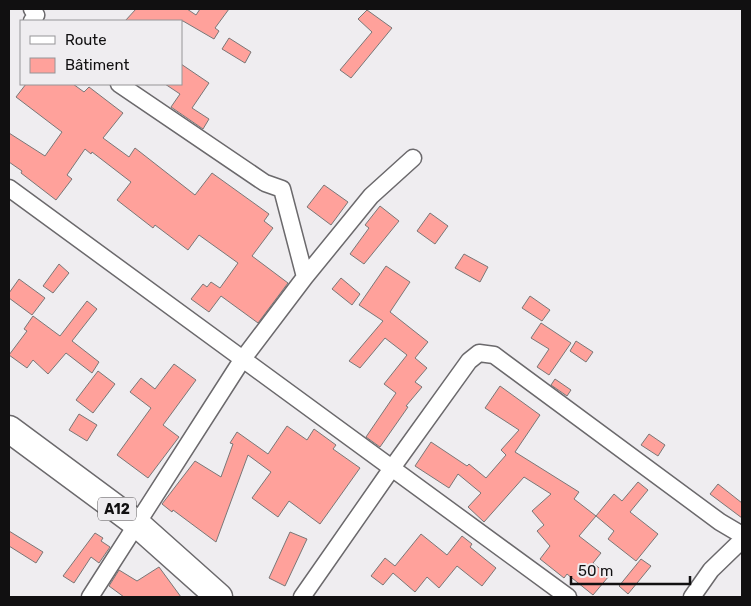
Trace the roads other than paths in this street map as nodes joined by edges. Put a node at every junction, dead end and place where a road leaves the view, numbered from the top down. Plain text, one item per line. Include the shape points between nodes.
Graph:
1 (32, 9) edge
2 (33, 20) edge
3 (120, 85) edge
4 (413, 158) dead end
5 (9, 188) edge
6 (305, 278) junction
7 (242, 360) junction
8 (9, 429) edge
9 (392, 468) junction
10 (136, 523) junction
11 (742, 534) edge
12 (742, 540) edge
13 (90, 597) edge
14 (219, 597) edge
15 (302, 597) edge
16 (568, 597) edge
17 (692, 597) edge

1 - 2 street via 36,15
3 - 6 street via 265,183 282,189
4 - 6 street via 371,196
5 - 7 street
6 - 7 street
7 - 9 street
7 - 10 street
8 - 10 main road, A12
9 - 11 street via 469,361 479,352 494,355 720,522
9 - 15 street
9 - 16 street
10 - 13 street
10 - 14 main road, A12
12 - 17 street via 711,570

